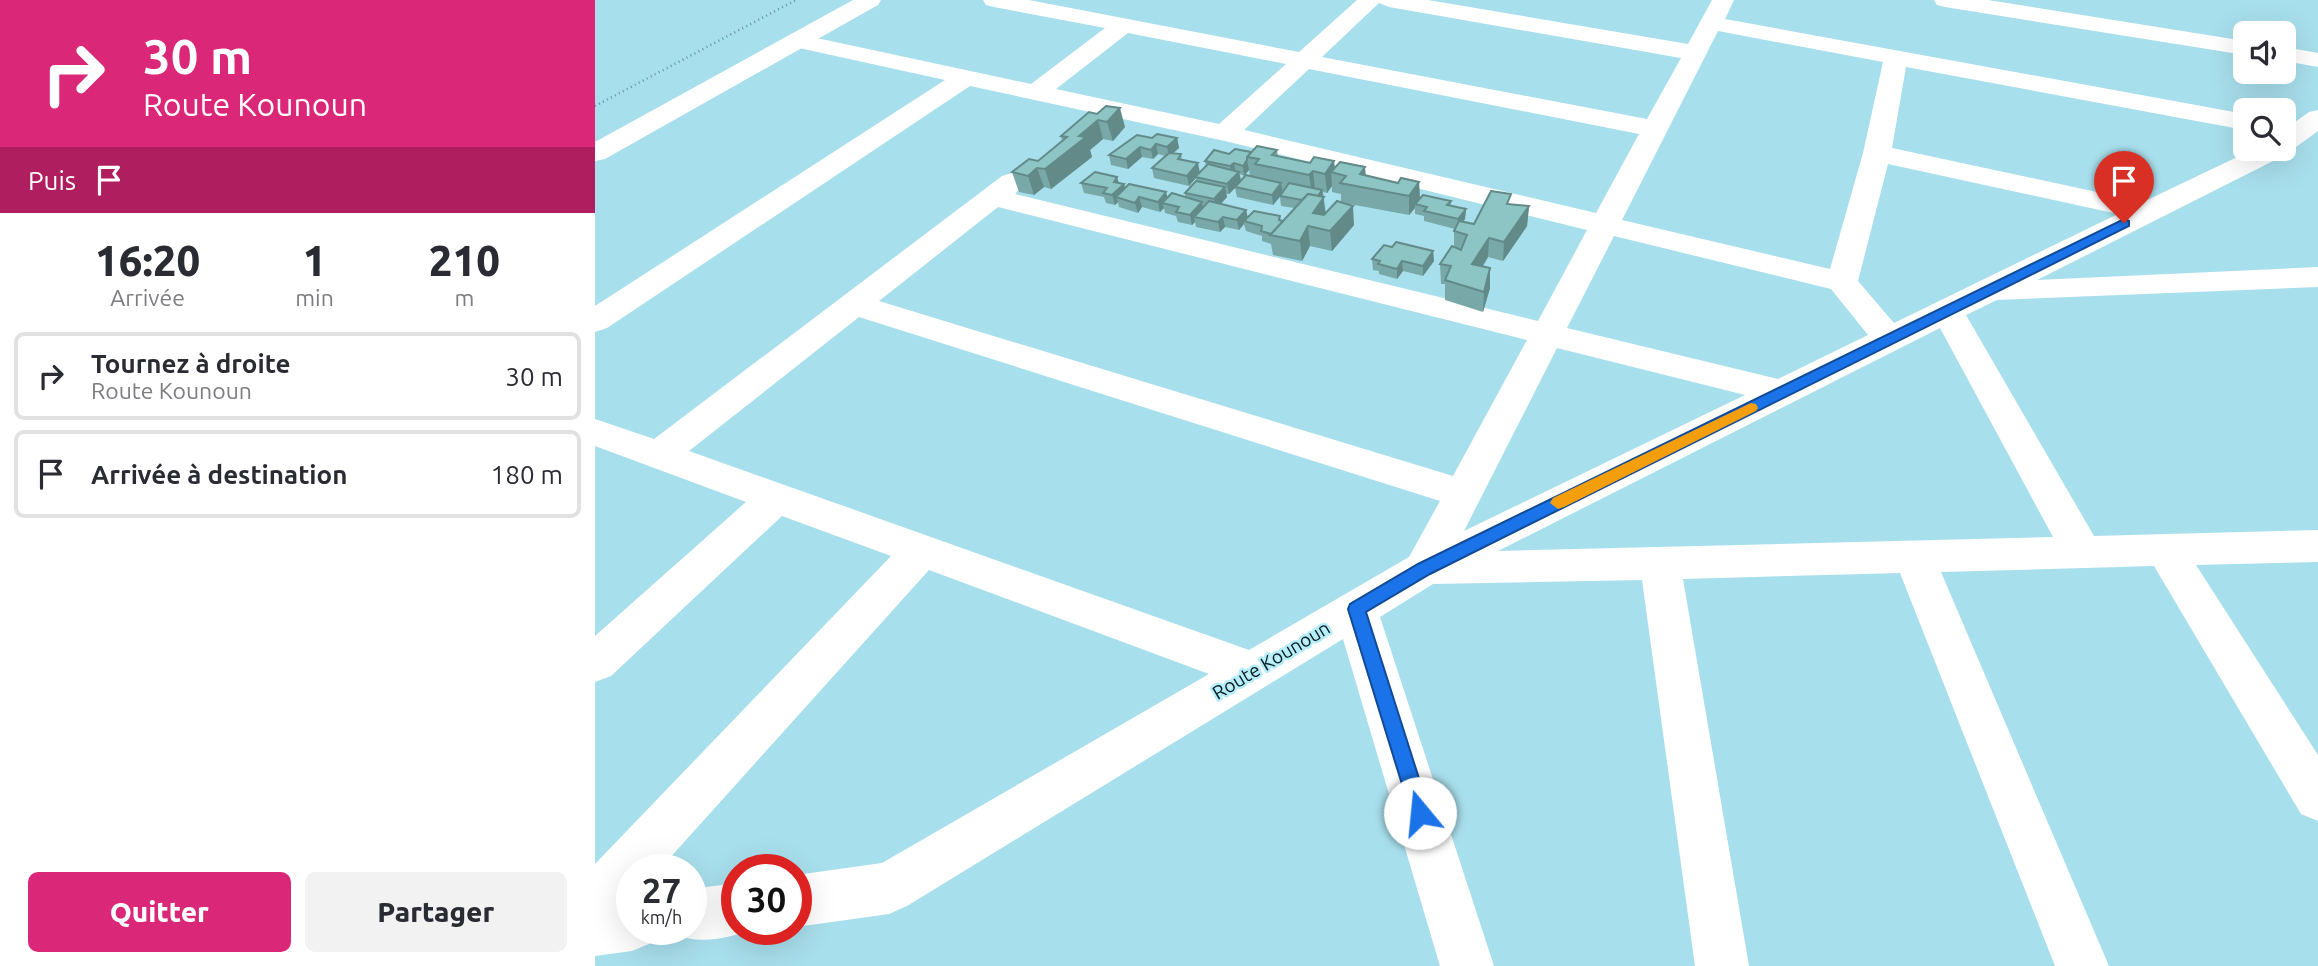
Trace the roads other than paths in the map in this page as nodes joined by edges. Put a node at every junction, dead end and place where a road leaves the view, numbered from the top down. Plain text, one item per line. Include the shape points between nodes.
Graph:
1 (870, 0) edge
2 (994, 0) edge
3 (1370, 0) edge
4 (1389, 0) edge
5 (1945, 0) edge
6 (1717, 12) edge
7 (1124, 25) junction
8 (798, 41) junction
9 (2233, 46) edge
10 (1696, 52) junction
11 (2296, 56) edge
12 (1896, 57) junction
13 (1304, 60) junction
14 (2318, 60) edge
15 (965, 78) junction
16 (1035, 93) junction
17 (1108, 108) junction
18 (2233, 120) edge
19 (1656, 128) junction
20 (1077, 133) edge
21 (1225, 133) junction
22 (595, 153) edge
23 (1878, 153) junction
24 (2248, 161) edge
25 (1035, 165) edge
26 (993, 197) junction
27 (2147, 212) junction
28 (1604, 226) junction
29 (2318, 277) edge
30 (1843, 282) junction
31 (1986, 292) junction
32 (854, 304) junction
33 (1947, 311) junction
34 (595, 321) edge
35 (1547, 334) junction
36 (1889, 339) junction
37 (1782, 392) junction
38 (595, 432) edge
39 (659, 455) junction
40 (1464, 494) junction
41 (776, 498) junction
42 (2318, 546) edge
43 (2165, 550) junction
44 (921, 551) junction
45 (2082, 552) junction
46 (1914, 556) junction
47 (1660, 562) junction
48 (1424, 569) junction
49 (1356, 609) junction
50 (595, 663) edge
51 (1254, 671) junction
52 (2318, 797) edge
53 (812, 899) edge
54 (595, 902) edge
55 (616, 926) edge
56 (595, 929) edge
57 (1467, 966) edge
58 (1722, 966) edge
59 (2082, 966) edge

1 - 8 street
2 - 7 street
3 - 13 street
4 - 10 street
5 - 9 street
6 - 10 street
6 - 12 street
7 - 13 street
7 - 16 street
8 - 15 street
8 - 22 street
10 - 19 street
11 - 14 street
12 - 18 street
12 - 23 street
13 - 19 street
13 - 21 street
15 - 16 street
15 - 34 street
16 - 17 street
17 - 20 street
17 - 21 street
19 - 28 street
21 - 28 street
23 - 27 street
23 - 30 street
24 - 27 street, Route Kounoun
25 - 26 street
26 - 32 street
26 - 35 street
27 - 31 street, Route Kounoun
28 - 30 street
28 - 35 street
29 - 31 street
30 - 36 street
31 - 33 street, Route Kounoun
32 - 39 street
32 - 40 street
33 - 36 street, Route Kounoun
33 - 45 street
35 - 37 street
35 - 40 street
36 - 37 street, Route Kounoun
37 - 48 street, Route Kounoun
38 - 39 street
39 - 41 street
40 - 48 street
41 - 44 street
41 - 50 street
42 - 43 street
43 - 45 street
43 - 52 street
44 - 51 street
44 - 54 street
45 - 46 street
46 - 47 street
46 - 59 street
47 - 48 street
47 - 58 street
48 - 49 street, Route Kounoun
49 - 51 street, Route Kounoun
49 - 57 street
51 - 53 street, Route Kounoun via 889,888
55 - 56 street

